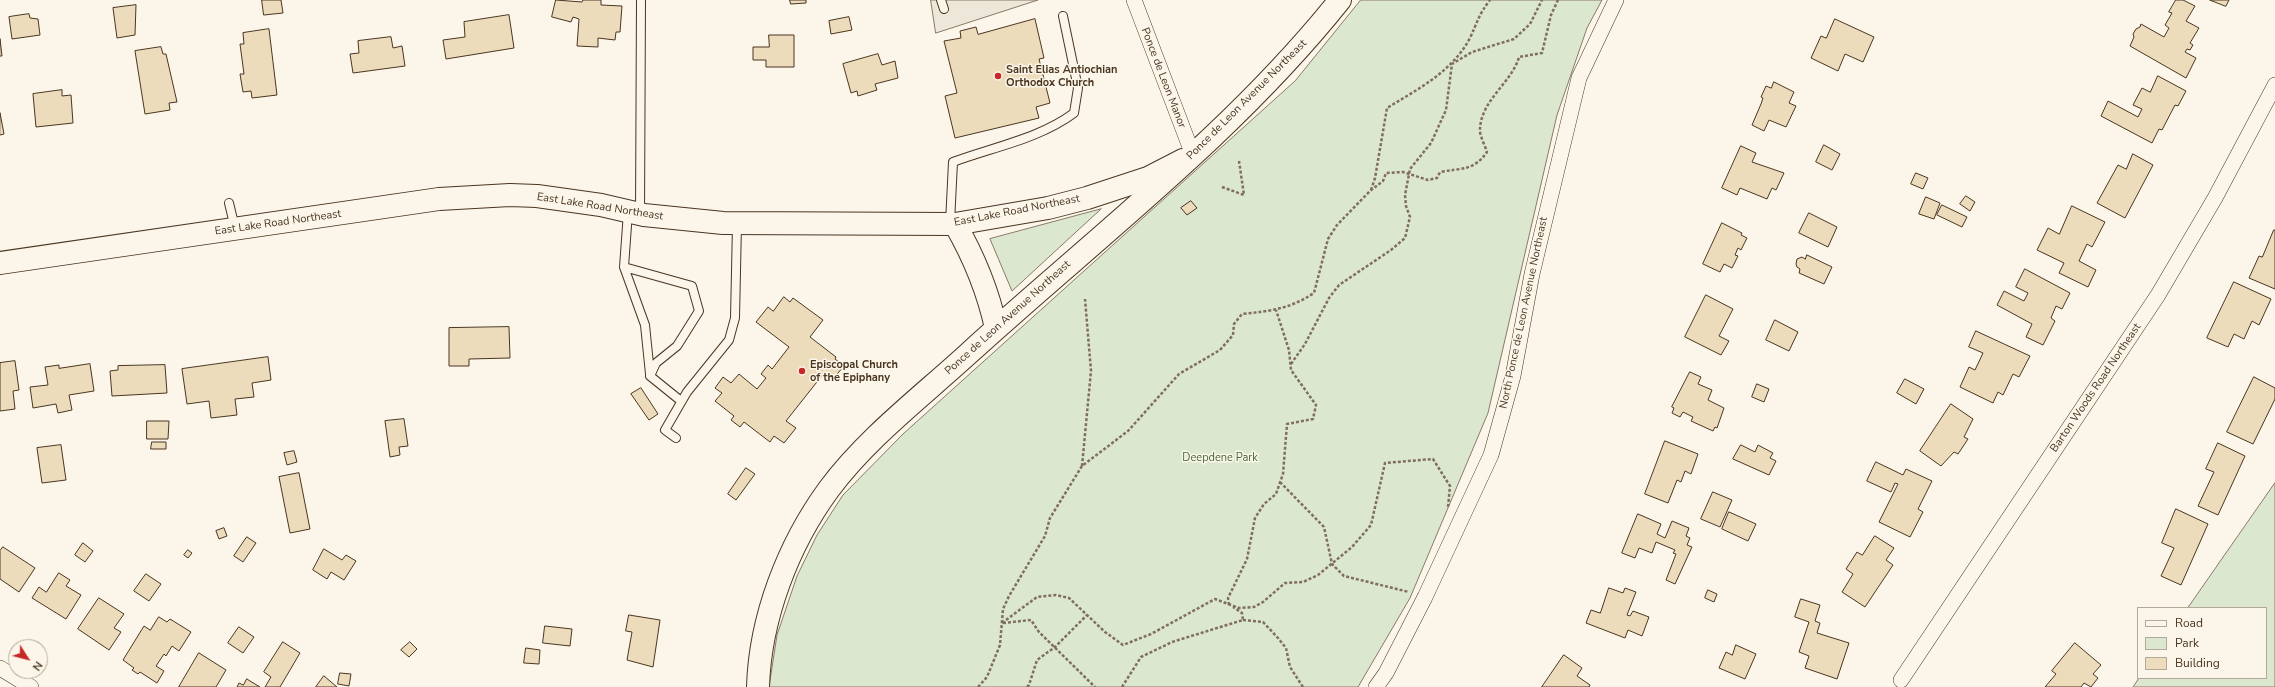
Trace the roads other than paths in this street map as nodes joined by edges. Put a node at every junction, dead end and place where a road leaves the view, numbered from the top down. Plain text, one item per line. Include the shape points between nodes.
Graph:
1 (641, 0) edge
2 (941, 0) edge
3 (1134, 0) edge
4 (1340, 0) edge
5 (1616, 0) edge
6 (944, 9) dead end
7 (1063, 16) dead end
8 (2275, 85) edge
9 (1193, 155) junction
10 (229, 203) dead end
11 (634, 213) junction
12 (738, 224) junction
13 (952, 224) junction
14 (235, 229) junction
15 (0, 263) edge
16 (624, 267) junction
17 (996, 328) junction
18 (650, 376) junction
19 (682, 401) junction
20 (676, 438) dead end
21 (0, 668) edge
22 (1901, 680) dead end
23 (31, 687) edge
24 (758, 687) edge
25 (1376, 687) edge

1 - 11 lane
2 - 6 lane
3 - 9 street, Ponce de Leon Manor
4 - 9 main road, Ponce de Leon Avenue Northeast via 1302,46
5 - 25 street, North Ponce de Leon Avenue Northeast via 1579,78 1532,274 1513,376 1491,455 1423,600 1386,673
7 - 13 lane via 1078,88 1074,113 1058,125 953,162
8 - 22 street, Barton Woods Road Northeast via 2215,198 2158,295
9 - 13 main road, East Lake Road Northeast via 1148,178 1087,198 1048,208
9 - 17 main road, Ponce de Leon Avenue Northeast
10 - 14 lane
11 - 12 main road, East Lake Road Northeast
11 - 14 main road, East Lake Road Northeast via 537,196 481,196 440,199
11 - 16 lane
12 - 13 main road, East Lake Road Northeast
12 - 19 lane via 735,318 729,340
13 - 17 main road via 972,252 990,300
14 - 15 main road, East Lake Road Northeast
16 - 18 lane via 645,325
16 - 18 lane via 692,286 699,311 677,346 656,363
17 - 24 main road, Ponce de Leon Avenue Northeast via 874,439 829,489 788,561 775,594 762,646
18 - 19 lane
19 - 20 lane via 664,430
21 - 23 street

